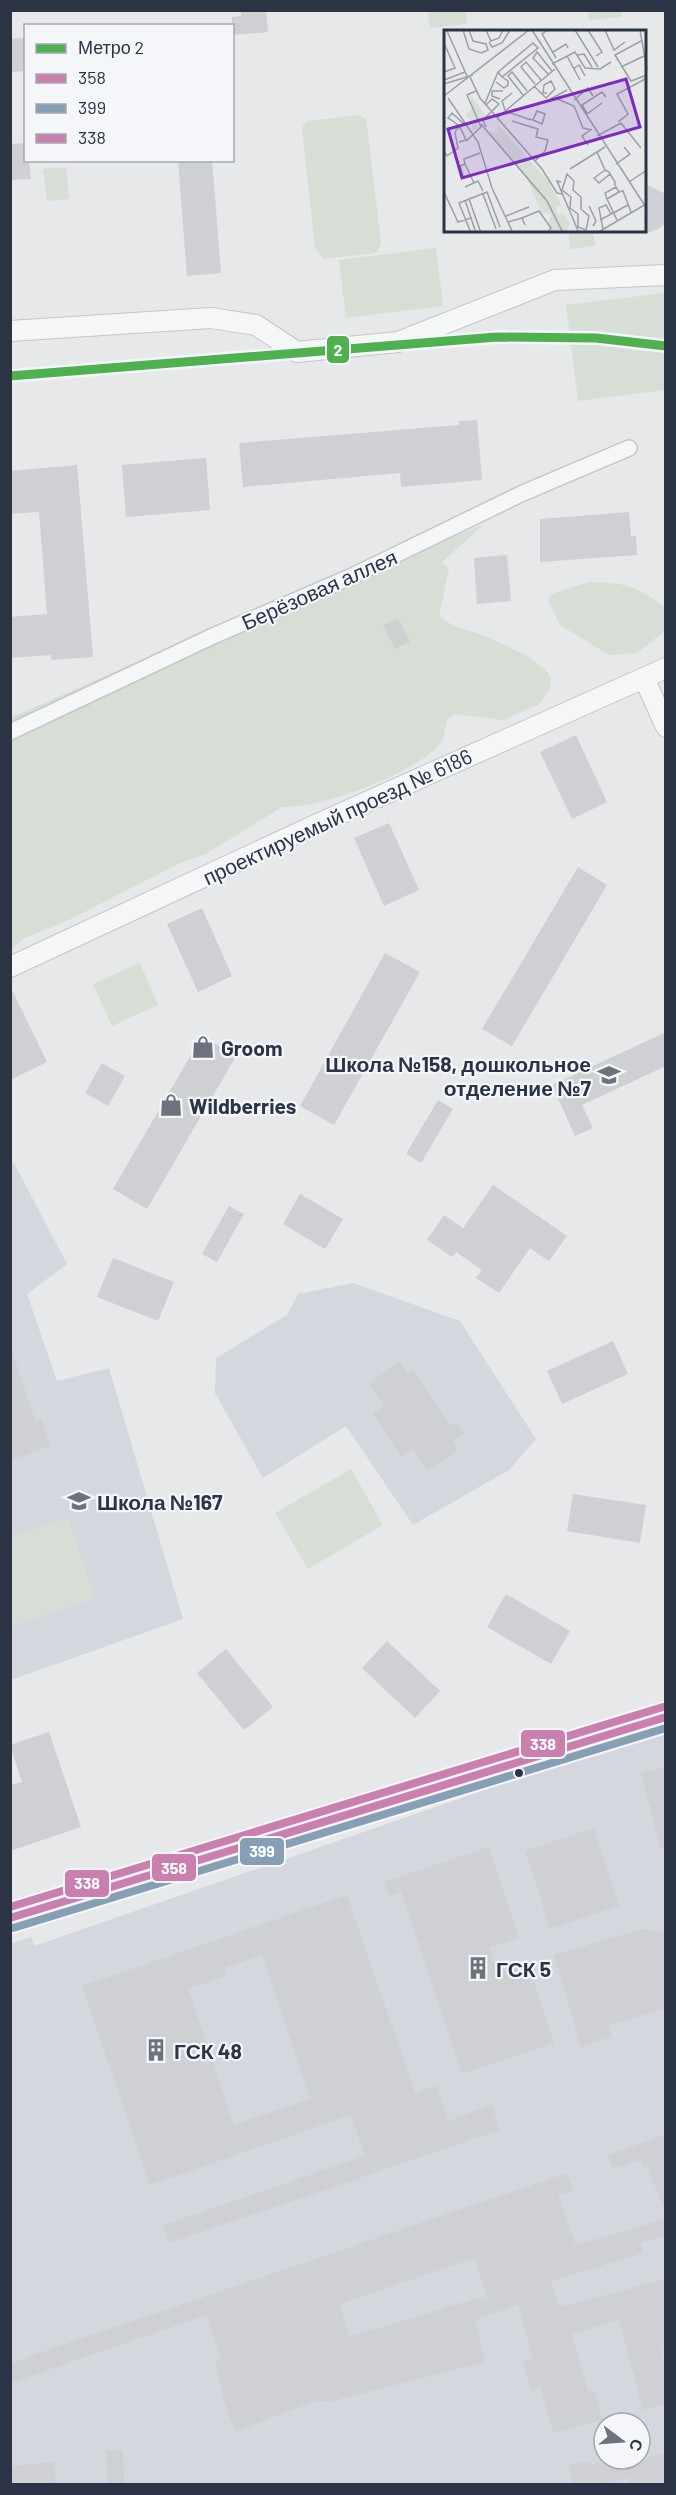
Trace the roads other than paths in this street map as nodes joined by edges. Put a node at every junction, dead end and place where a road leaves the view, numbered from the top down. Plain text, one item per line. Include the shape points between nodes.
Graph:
1 (666, 275) edge
2 (10, 332) edge
3 (629, 448) dead end
4 (666, 668) edge
5 (644, 678) junction
6 (666, 727) edge
7 (10, 732) edge
8 (10, 968) edge
9 (666, 1717) edge
10 (10, 1918) edge

1 - 2 street via 555,280 398,342 297,352 256,325 212,318
3 - 7 street, Берёзовая аллея
4 - 5 street, проектируемый проезд № 6186
5 - 6 street
5 - 8 street, проектируемый проезд № 6186 via 313,826
9 - 10 street

